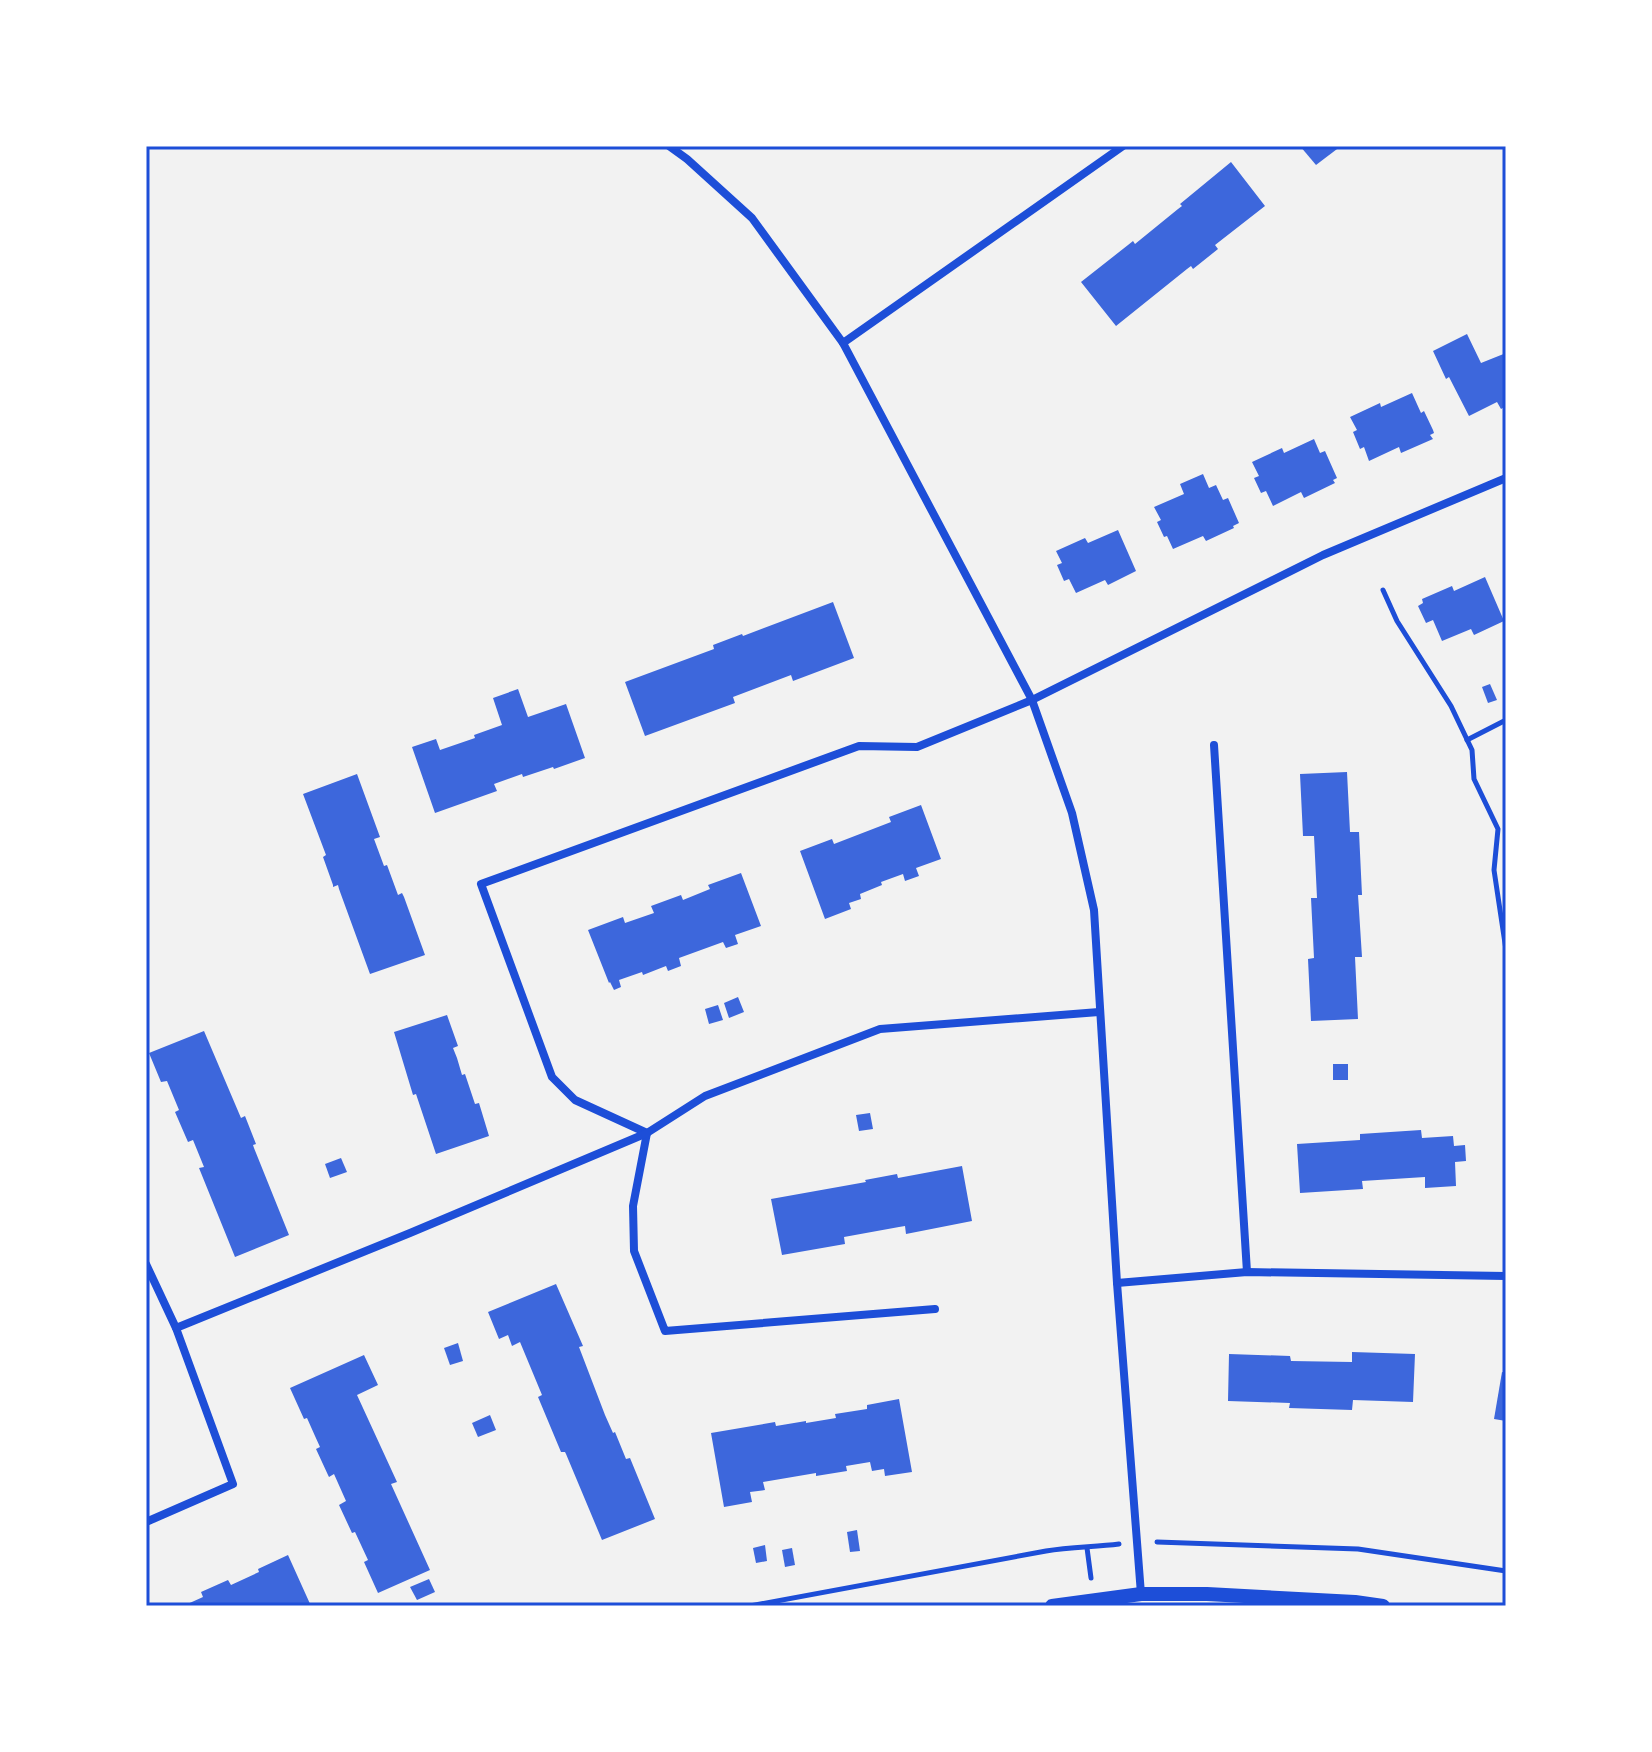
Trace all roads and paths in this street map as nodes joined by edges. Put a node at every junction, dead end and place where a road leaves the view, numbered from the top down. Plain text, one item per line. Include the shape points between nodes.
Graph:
1 (669, 146) edge
2 (1123, 146) edge
3 (843, 343) junction
4 (1506, 478) edge
5 (1383, 590) dead end
6 (1032, 700) junction
7 (1506, 720) edge
8 (1467, 740) junction
9 (1214, 745) dead end
10 (1506, 950) edge
11 (1099, 1012) junction
12 (647, 1133) junction
13 (146, 1264) edge
14 (1247, 1272) junction
15 (1506, 1276) edge
16 (1117, 1283) junction
17 (935, 1309) dead end
18 (176, 1328) junction
19 (146, 1522) edge
20 (1141, 1594) junction
21 (1052, 1606) edge
22 (1383, 1606) edge

1 - 3 street via 752,218
2 - 3 street
3 - 6 street
4 - 6 street via 1323,555
5 - 8 path
6 - 11 street via 1072,813 1091,896
6 - 12 street via 917,747 859,746 481,884 552,1077 575,1100
7 - 8 path
8 - 10 path via 1474,779 1498,829 1494,870
9 - 14 street
11 - 12 street via 880,1029 705,1096
11 - 16 street
12 - 17 street via 633,1206 634,1251 665,1331
12 - 18 street
13 - 18 street
14 - 15 street
14 - 16 street
16 - 20 street
18 - 19 street via 233,1484
20 - 21 street
20 - 22 street

